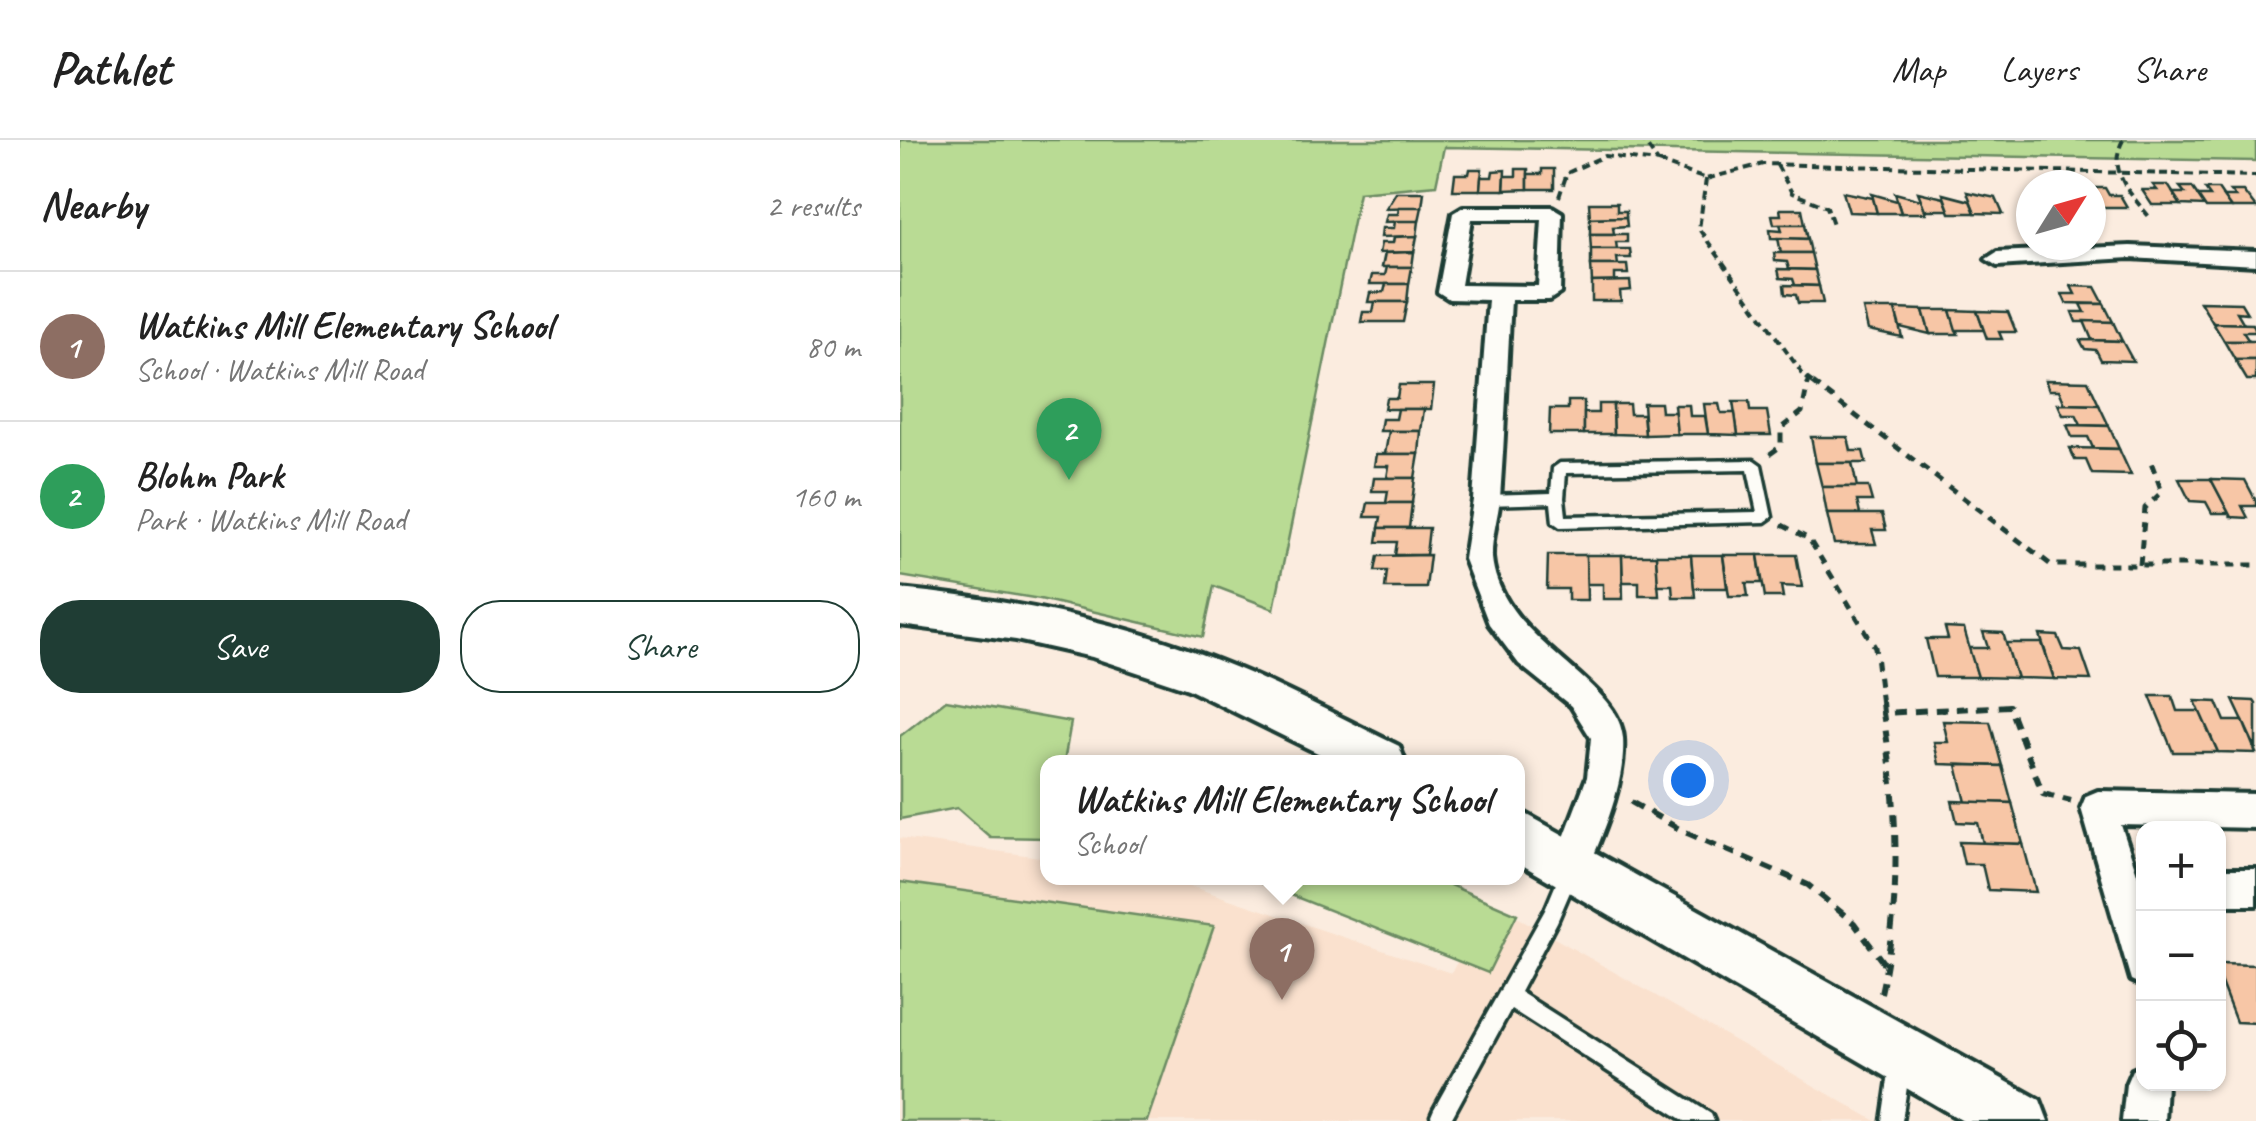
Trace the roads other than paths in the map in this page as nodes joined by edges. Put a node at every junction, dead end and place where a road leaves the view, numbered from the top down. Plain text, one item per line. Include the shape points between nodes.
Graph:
1 (2256, 258) edge
2 (1997, 259) dead end
3 (1500, 293) junction
4 (1558, 498) junction
5 (1486, 500) junction
6 (900, 606) edge
7 (1368, 755) edge
8 (2256, 811) edge
9 (1525, 838) edge
10 (1572, 864) junction
11 (2133, 887) edge
12 (2226, 888) edge
13 (2256, 888) edge
14 (1508, 996) junction
15 (1885, 1045) junction
16 (2145, 1091) edge
17 (1440, 1116) dead end
18 (1704, 1121) edge
19 (1892, 1121) edge
20 (2019, 1121) edge
21 (2143, 1121) edge

1 - 2 street via 2130,252
3 - 3 street via 1449,292 1463,213 1552,213 1549,293
3 - 5 street
4 - 4 lane via 1560,468 1754,465 1765,517 1560,522
4 - 5 lane
5 - 10 street via 1478,559 1499,616 1530,654 1582,696 1608,734 1600,784
6 - 7 street via 1032,623 1144,653 1205,675
8 - 11 street via 2098,808
9 - 10 street
10 - 14 lane
10 - 15 street
12 - 13 street
14 - 17 lane
14 - 18 lane
15 - 19 lane
15 - 20 street
16 - 21 street

